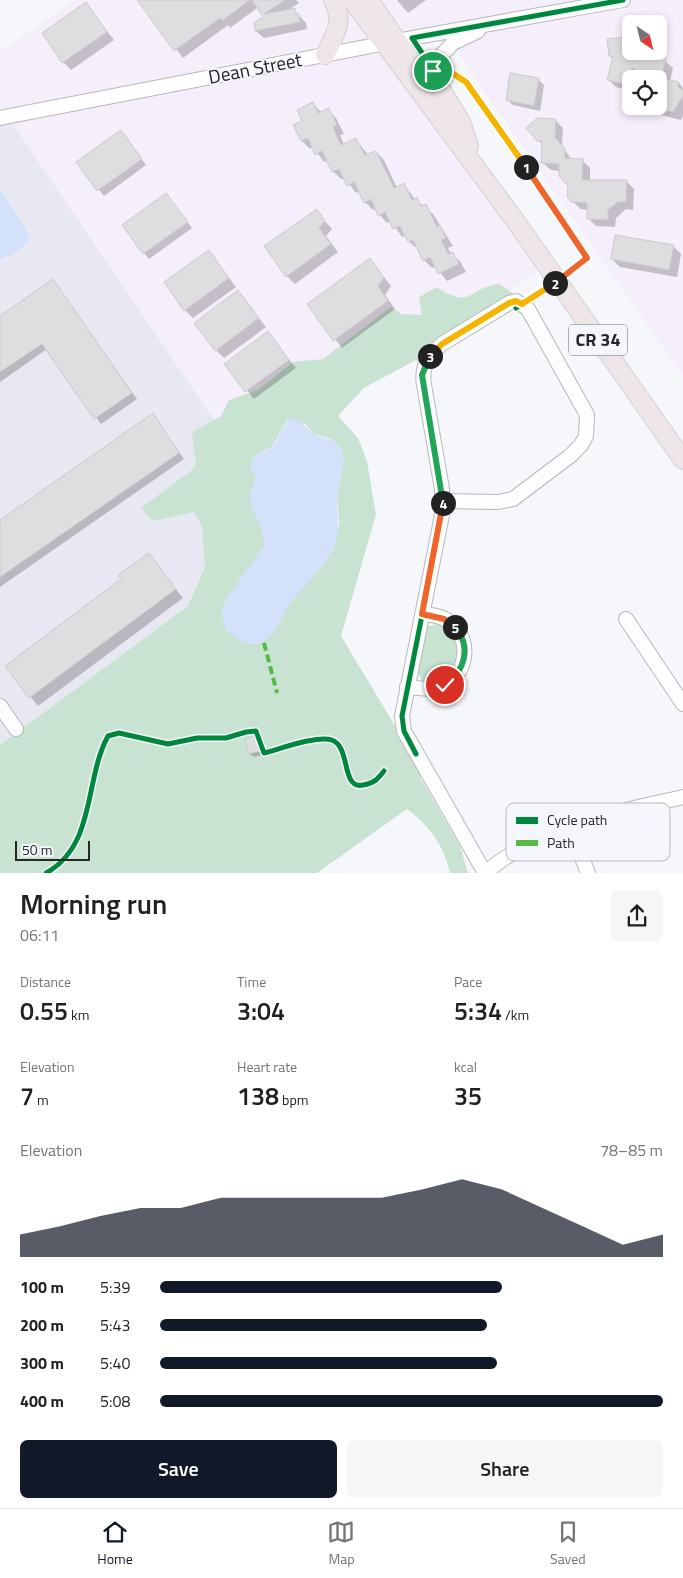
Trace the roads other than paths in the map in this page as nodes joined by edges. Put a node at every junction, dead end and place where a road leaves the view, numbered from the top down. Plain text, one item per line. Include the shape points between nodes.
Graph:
1 (333, 0) edge
2 (352, 0) edge
3 (369, 0) edge
4 (623, 0) edge
5 (510, 20) junction
6 (390, 43) junction
7 (325, 55) junction
8 (435, 62) joint
9 (0, 118) edge
10 (469, 146) junction
11 (514, 219) junction
12 (683, 460) edge
13 (443, 501) junction
14 (422, 614) junction
15 (626, 620) dead end
16 (407, 687) junction
17 (683, 704) edge
18 (0, 706) edge
19 (16, 730) dead end
20 (683, 798) edge
21 (660, 803) edge
22 (506, 859) edge
23 (583, 861) edge
24 (485, 873) edge
25 (588, 873) edge

1 - 7 main road via 340,12 338,28
2 - 6 main road, CR 34
3 - 6 main road, CR 34
4 - 5 street, Dean Street
5 - 6 street, Dean Street
5 - 8 street, Dean Street via 453,42
6 - 7 street, Dean Street
6 - 10 main road, CR 34
6 - 11 main road, CR 34
7 - 9 street, Dean Street
8 - 10 main road, CR 34 via 435,79 461,122
10 - 11 main road, CR 34
11 - 12 main road, CR 34
13 - 13 street via 498,502 512,499 570,456 586,436 587,415 528,309 516,301 442,344 425,364 423,380
13 - 14 street
14 - 16 street
14 - 16 street via 444,619 457,629 464,644 464,660 457,675 445,685 429,689
15 - 17 street
16 - 24 street via 402,716 404,731
18 - 19 street
20 - 21 street
22 - 24 street
23 - 25 street

